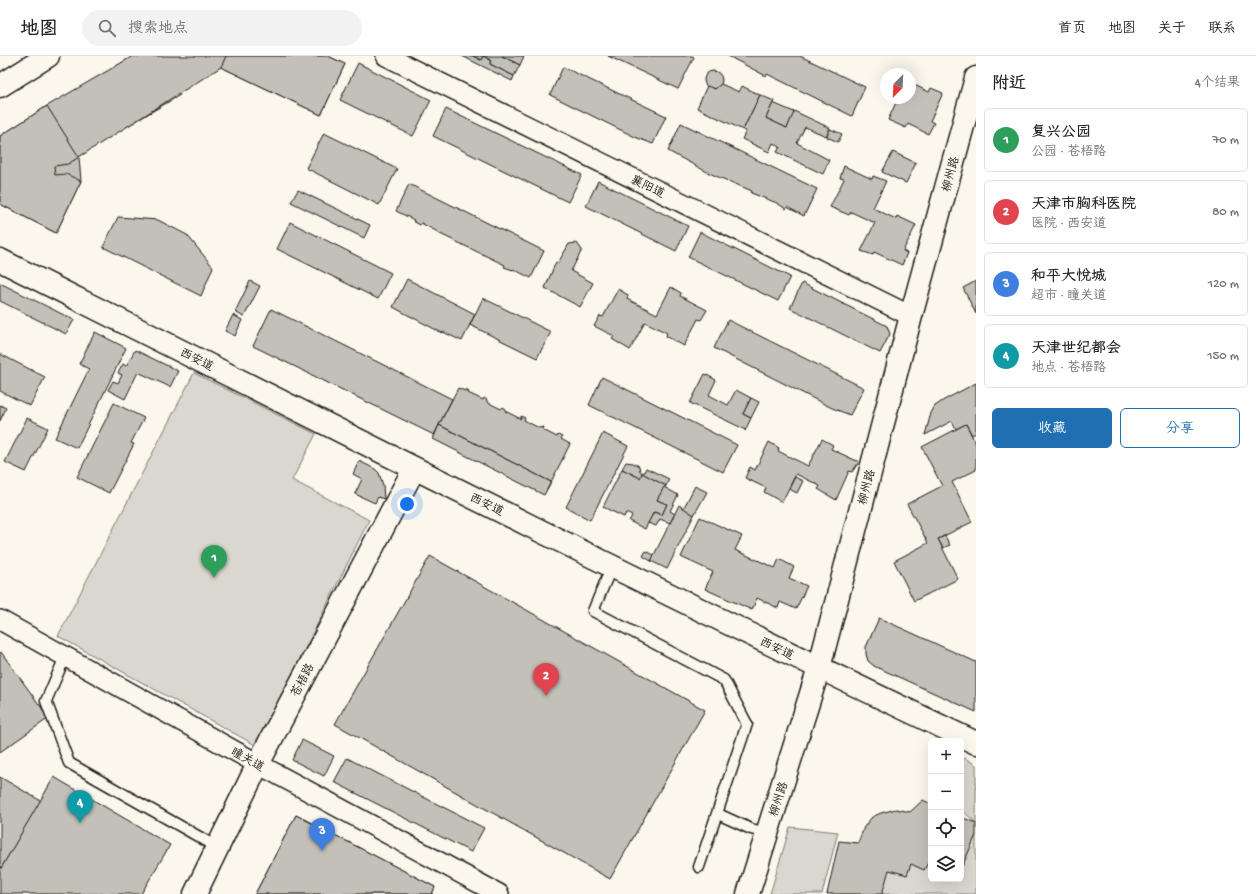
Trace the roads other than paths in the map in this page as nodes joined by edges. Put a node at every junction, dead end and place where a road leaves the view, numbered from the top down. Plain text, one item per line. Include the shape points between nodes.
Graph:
1 (48, 56) edge
2 (386, 56) edge
3 (976, 78) edge
4 (0, 86) edge
5 (0, 260) edge
6 (911, 316) junction
7 (414, 469) junction
8 (612, 566) junction
9 (0, 620) edge
10 (65, 656) junction
11 (819, 668) junction
12 (976, 743) edge
13 (258, 764) junction
14 (718, 814) junction
15 (767, 833) junction
16 (217, 847) junction
17 (699, 867) dead end
18 (195, 894) edge
19 (499, 894) edge
20 (748, 894) edge

1 - 4 street
2 - 6 street, 襄阳道
3 - 6 street, 柳州路
5 - 7 street, 西安道
6 - 11 street, 柳州路
7 - 8 street, 西安道
7 - 13 street, 苍梧路
8 - 11 street, 西安道
8 - 14 lane via 592,610 724,680 748,724
9 - 10 street, 瞳关道
10 - 13 street, 瞳关道
10 - 16 lane via 46,701 69,763
11 - 12 street, 西安道
11 - 15 street, 柳州路
13 - 16 street, 苍梧路
13 - 19 street, 瞳关道
14 - 15 lane via 751,829
14 - 17 lane
15 - 20 street, 柳州路
16 - 18 street, 苍梧路

